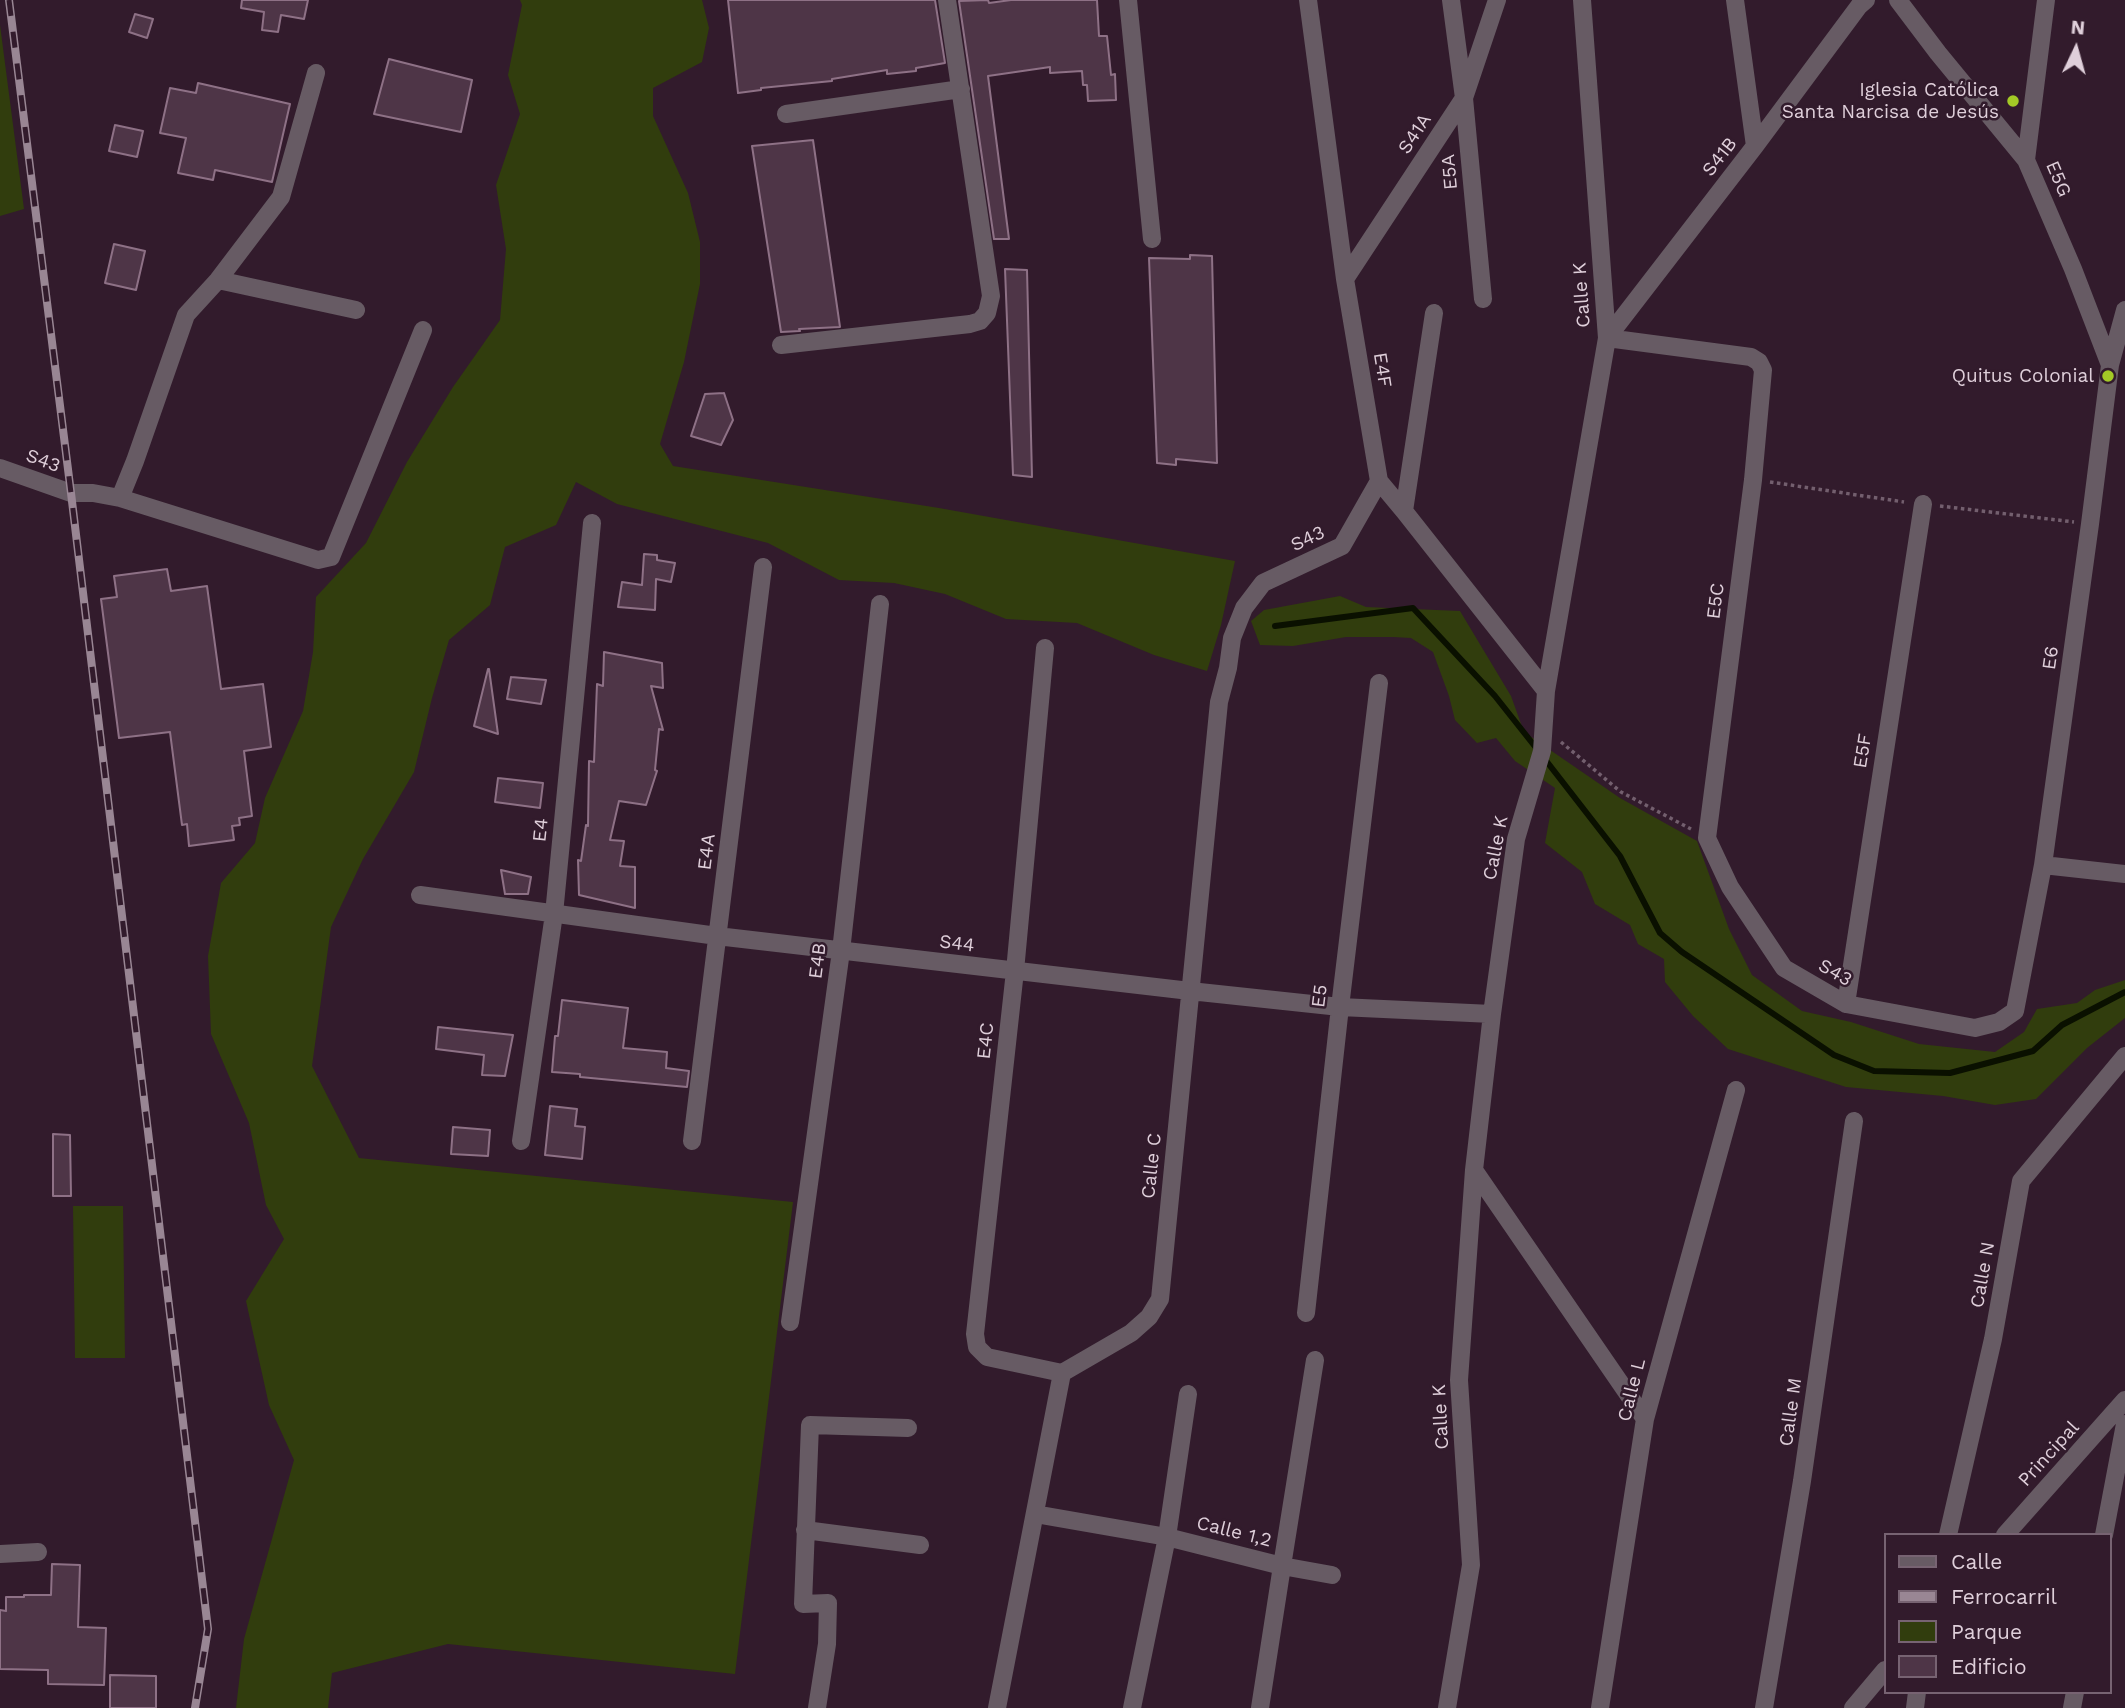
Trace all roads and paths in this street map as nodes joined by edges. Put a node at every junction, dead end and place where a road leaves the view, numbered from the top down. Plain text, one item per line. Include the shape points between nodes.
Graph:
1 (947, 0) edge
2 (1128, 0) edge
3 (1308, 0) edge
4 (1451, 0) edge
5 (1497, 0) edge
6 (1581, 0) edge
7 (1735, 0) edge
8 (1866, 0) edge
9 (1898, 0) edge
10 (2046, 0) edge
11 (316, 73) dead end
12 (961, 89) junction
13 (1464, 98) junction
14 (786, 114) dead end
15 (1755, 146) junction
16 (2026, 160) junction
17 (1152, 239) dead end
18 (1345, 278) junction
19 (218, 280) junction
20 (1483, 299) dead end
21 (356, 310) dead end
22 (2125, 310) edge
23 (1434, 313) dead end
24 (424, 330) dead end
25 (1606, 338) junction
26 (781, 345) dead end
27 (2110, 365) junction
28 (0, 468) edge
29 (1379, 481) junction
30 (120, 498) junction
31 (1923, 504) dead end
32 (1404, 511) junction
33 (592, 523) dead end
34 (763, 568) dead end
35 (1263, 583) joint
36 (880, 604) dead end
37 (1045, 648) dead end
38 (1379, 683) dead end
39 (1546, 691) junction
40 (1543, 727) junction
41 (1707, 838) junction
42 (2043, 865) junction
43 (2125, 874) edge
44 (420, 895) dead end
45 (554, 914) junction
46 (717, 936) junction
47 (841, 951) junction
48 (1015, 971) junction
49 (1190, 991) junction
50 (1846, 1004) junction
51 (1340, 1007) junction
52 (2015, 1011) joint
53 (1492, 1014) junction
54 (2125, 1056) edge
55 (1736, 1090) dead end
56 (1854, 1121) dead end
57 (521, 1140) dead end
58 (692, 1141) dead end
59 (1474, 1170) junction
60 (1306, 1313) dead end
61 (790, 1322) dead end
62 (1314, 1360) dead end
63 (1062, 1373) junction
64 (1188, 1394) dead end
65 (2125, 1400) edge
66 (1645, 1419) junction
67 (2125, 1423) edge
68 (908, 1428) dead end
69 (1035, 1514) junction
70 (805, 1530) junction
71 (1948, 1533) edge
72 (2007, 1533) edge
73 (2104, 1533) edge
74 (1167, 1537) junction
75 (920, 1545) dead end
76 (38, 1552) dead end
77 (0, 1554) edge
78 (1282, 1566) junction
79 (1332, 1575) dead end
80 (1884, 1671) edge
81 (817, 1708) edge
82 (997, 1708) edge
83 (1132, 1708) edge
84 (1259, 1708) edge
85 (1447, 1708) edge
86 (1600, 1708) edge
87 (1764, 1708) edge
88 (1853, 1708) edge

1 - 12 street
2 - 17 street
3 - 18 street, E4F
4 - 13 street, E5A
5 - 13 street, S41A
6 - 25 street, Calle K
7 - 15 street
8 - 15 street, S41B
9 - 16 street
10 - 16 street, E5G
11 - 19 street via 281,197
12 - 14 street
12 - 26 street via 991,296 988,313 970,324
13 - 18 street, S41A
13 - 20 street, E5A
15 - 25 street, S41B
16 - 27 street, E5G
18 - 29 street, E4F
19 - 21 street
19 - 30 street via 186,315
22 - 27 street, E6
23 - 32 street
24 - 30 street, S43 via 331,557 318,560
25 - 39 street, Calle K
25 - 41 street, E5C via 1751,357 1763,370
27 - 42 street, E6
28 - 30 street, S43 via 71,493
29 - 32 street
29 - 35 street, S43 via 1342,546
31 - 50 street, E5F
32 - 39 street
33 - 45 street, E4
34 - 46 street, E4A
35 - 49 street, Calle C via 1244,608 1232,638 1219,702
36 - 47 street, E4B
37 - 48 street, E4C
38 - 51 street, E5
39 - 40 street, Calle K
40 - 41 path via 1621,792
40 - 53 street, Calle K via 1542,751 1516,839
41 - 50 street, S43 via 1730,887 1784,968
42 - 43 street
42 - 52 street, E6
44 - 45 street, S44
45 - 46 street, S44
45 - 57 street, E4
46 - 47 street, S44
46 - 58 street, E4A
47 - 48 street, S44
47 - 61 street, E4B
48 - 49 street, S44
48 - 63 street, E4C via 975,1334 977,1348 987,1357
49 - 51 street, S44
49 - 63 street, Calle C via 1160,1299 1131,1333
50 - 52 street, S43 via 1975,1028
51 - 53 street, S44
51 - 60 street, E5
53 - 59 street, Calle K
54 - 71 street, Calle N via 2021,1181 1993,1339
55 - 66 street, Calle L
56 - 87 street, Calle M
59 - 66 street
59 - 85 street, Calle K via 1459,1380 1471,1564
62 - 78 street
63 - 69 street
64 - 74 street
65 - 72 street, Principal
66 - 86 street, Calle L
67 - 73 street
68 - 70 street via 810,1425
69 - 74 street, Calle 1,2
69 - 82 street
70 - 75 street
70 - 81 street via 803,1604 828,1603
74 - 78 street, Calle 1,2
74 - 83 street
76 - 77 street
78 - 79 street
78 - 84 street, Calle 1,2
80 - 88 street

